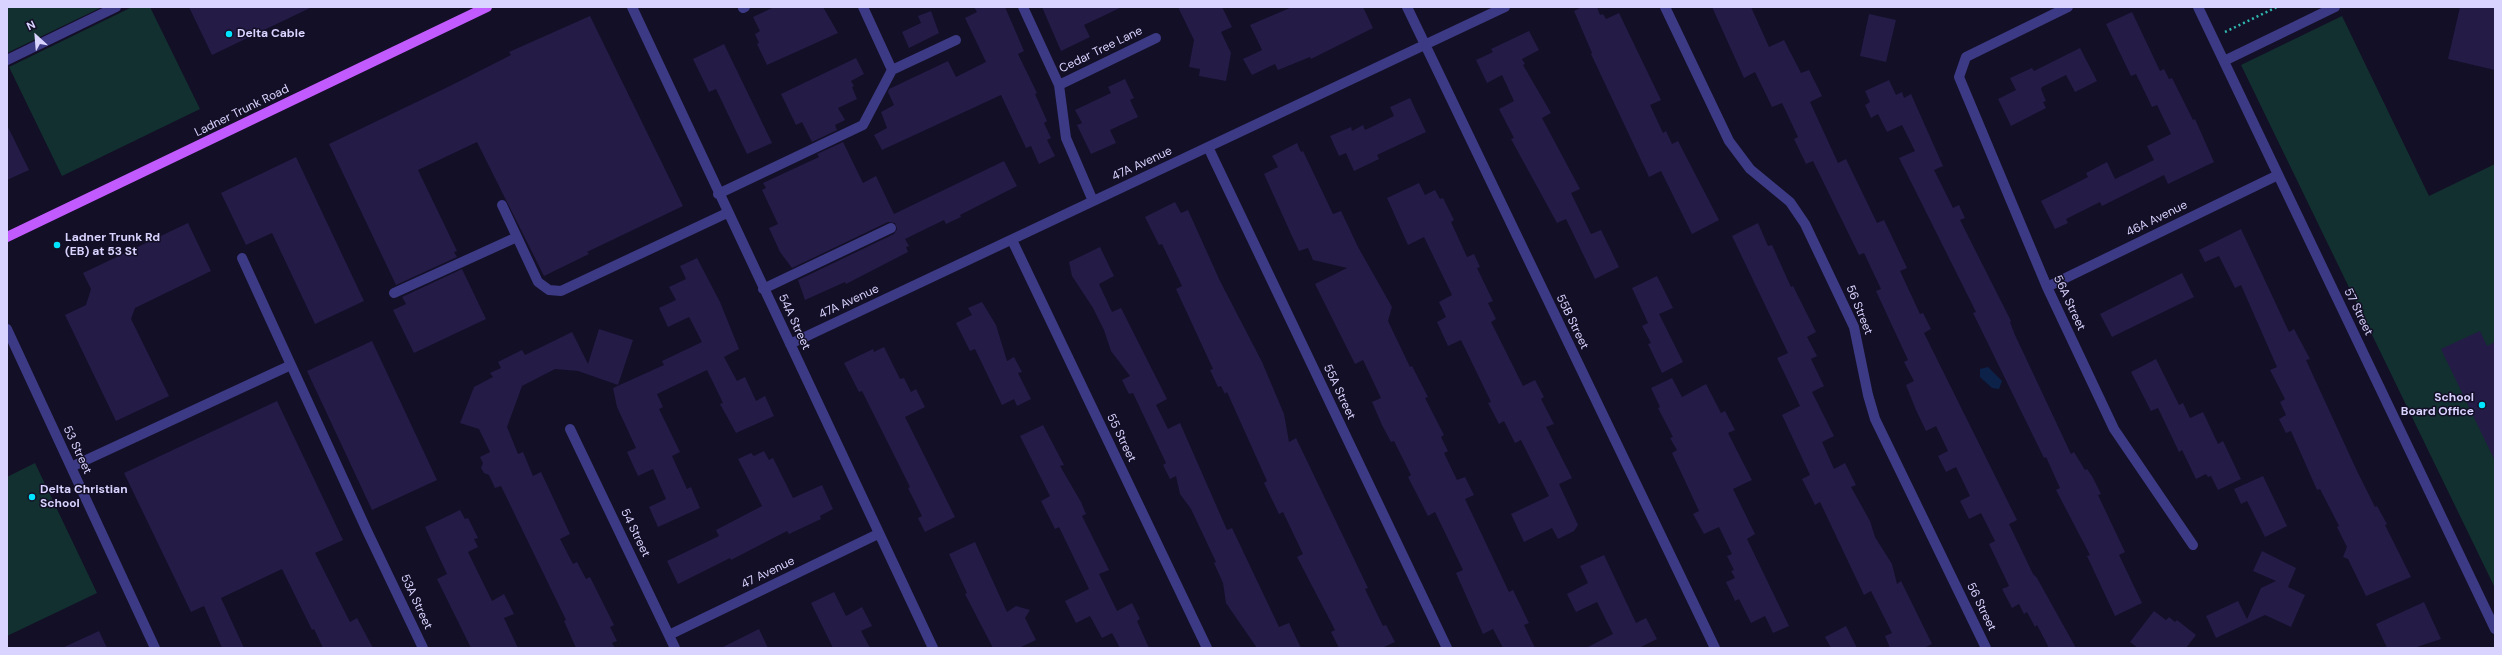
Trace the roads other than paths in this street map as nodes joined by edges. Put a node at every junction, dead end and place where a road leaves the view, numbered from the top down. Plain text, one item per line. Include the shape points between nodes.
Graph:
1 (116, 7) edge
2 (487, 7) edge
3 (632, 7) edge
4 (863, 7) edge
5 (1023, 7) edge
6 (1407, 7) edge
7 (1505, 7) edge
8 (1665, 7) edge
9 (2068, 7) edge
10 (2198, 7) edge
11 (2335, 7) edge
12 (1156, 38) dead end
13 (956, 40) dead end
14 (1424, 44) junction
15 (7, 60) edge
16 (2224, 61) junction
17 (892, 70) junction
18 (1059, 85) junction
19 (1208, 147) junction
20 (2278, 175) junction
21 (718, 194) junction
22 (1093, 201) junction
23 (502, 205) dead end
24 (727, 214) junction
25 (891, 228) dead end
26 (7, 237) edge
27 (517, 237) junction
28 (1012, 240) junction
29 (242, 258) dead end
30 (2047, 287) junction
31 (763, 289) junction
32 (394, 294) dead end
33 (7, 329) edge
34 (790, 344) junction
35 (291, 365) junction
36 (570, 429) dead end
37 (71, 467) junction
38 (878, 534) junction
39 (2193, 544) dead end
40 (2495, 629) edge
41 (669, 636) junction
42 (155, 648) edge
43 (423, 648) edge
44 (675, 648) edge
45 (933, 648) edge
46 (1207, 648) edge
47 (1447, 648) edge
48 (1715, 648) edge
49 (1986, 648) edge

1 - 15 street
2 - 26 main road, Ladner Trunk Road
3 - 21 street, 54A Street
4 - 17 street
5 - 18 street, Cedar Tree Lane
6 - 14 street, 55B Street
7 - 14 street, 47A Avenue
8 - 49 street, 56 Street via 1729,141 1750,169 1790,202 1805,224 1854,327 1875,419
9 - 30 street, 56A Street via 1966,57 1959,77
10 - 16 street, 57 Street
11 - 16 street
12 - 18 street, Cedar Tree Lane
13 - 17 street
14 - 19 street, 47A Avenue
14 - 48 street, 55B Street
16 - 20 street, 57 Street
17 - 21 street via 863,125
18 - 22 street, Cedar Tree Lane via 1068,146
19 - 22 street, 47A Avenue
19 - 47 street, 55A Street
20 - 30 street, 46A Avenue
20 - 40 street, 57 Street
21 - 24 street, 54A Street
22 - 28 street, 47A Avenue
23 - 27 street
24 - 27 street via 561,291 549,290 538,282
24 - 31 street, 54A Street
25 - 31 street
27 - 32 street
28 - 34 street, 47A Avenue
28 - 46 street, 55 Street
29 - 35 street, 53A Street
30 - 39 street, 56A Street via 2114,429
31 - 34 street, 54A Street
33 - 37 street, 53 Street
34 - 38 street, 54A Street
35 - 37 street
35 - 43 street, 53A Street
36 - 41 street, 54 Street
37 - 42 street, 53 Street
38 - 41 street, 47 Avenue
38 - 45 street, 54A Street
41 - 44 street, 54 Street

